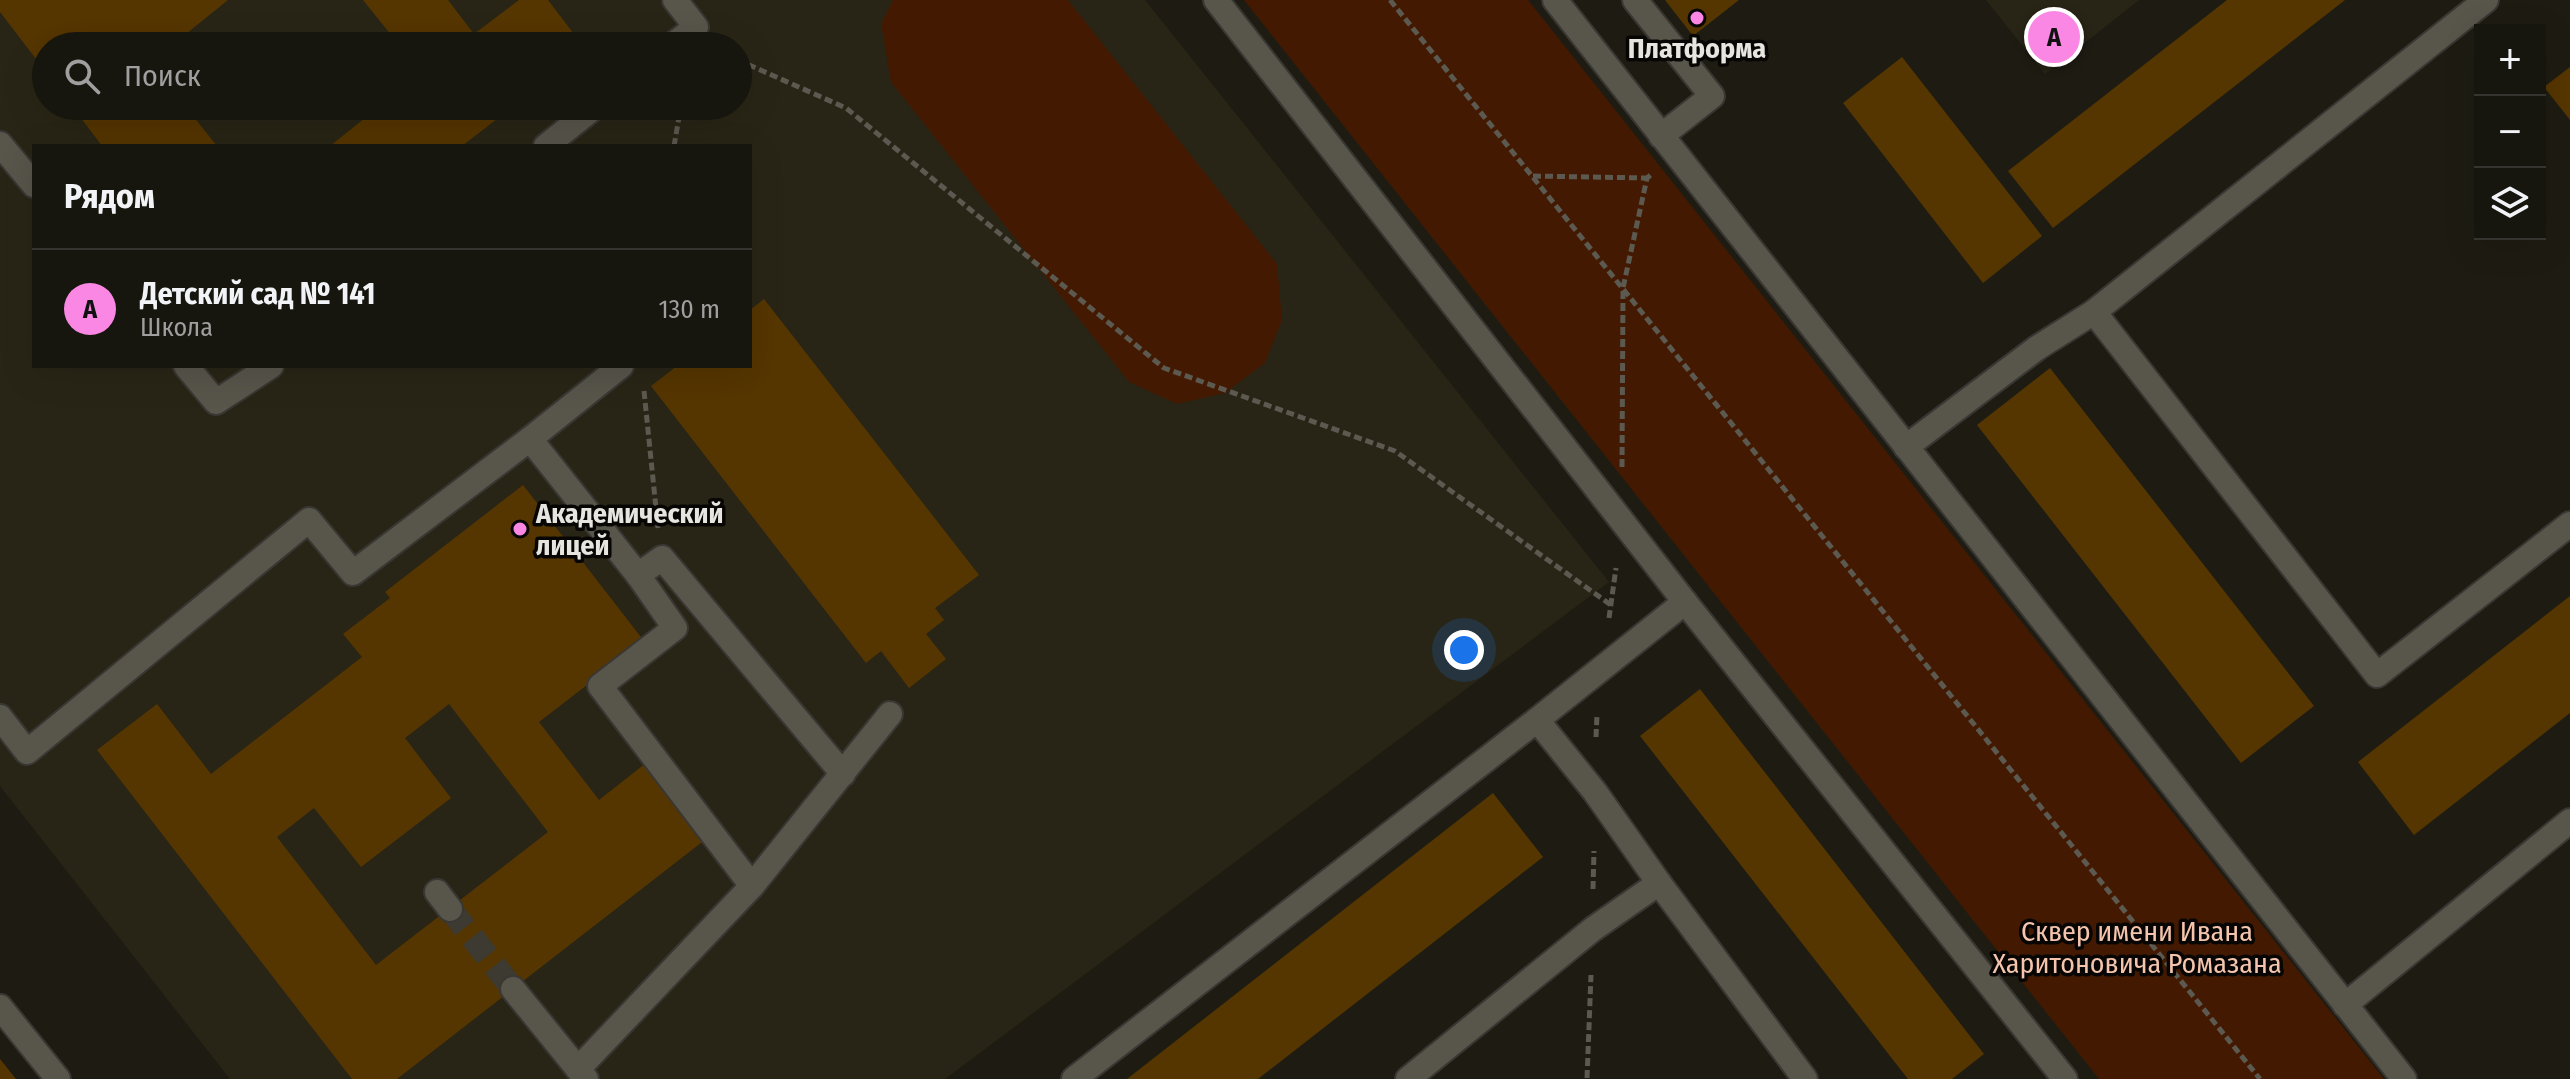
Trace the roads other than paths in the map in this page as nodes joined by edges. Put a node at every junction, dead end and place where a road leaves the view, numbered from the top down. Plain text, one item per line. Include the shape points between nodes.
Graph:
1 (675, 0) edge
2 (1216, 0) edge
3 (1555, 0) edge
4 (1635, 0) edge
5 (2486, 0) edge
6 (689, 32) edge
7 (578, 120) edge
8 (0, 144) edge
9 (548, 144) edge
10 (1668, 145) junction
11 (32, 183) edge
12 (2094, 312) junction
13 (188, 368) edge
14 (268, 368) edge
15 (619, 368) edge
16 (530, 439) junction
17 (1906, 447) junction
18 (2570, 524) edge
19 (638, 575) junction
20 (1685, 602) junction
21 (890, 714) dead end
22 (0, 717) edge
23 (1537, 720) junction
24 (843, 774) junction
25 (2570, 821) edge
26 (1659, 883) junction
27 (752, 886) junction
28 (513, 989) tunnel mouth
29 (2345, 1005) junction
30 (0, 1007) edge
31 (582, 1074) edge
32 (58, 1079) edge
33 (1074, 1079) edge
34 (1408, 1079) edge
35 (1805, 1079) edge
36 (2065, 1079) edge
37 (2404, 1079) edge

1 - 6 lane via 696,27
2 - 20 lane
3 - 10 lane
4 - 10 lane via 1712,96
5 - 12 lane
7 - 9 lane
8 - 11 lane
10 - 17 lane
12 - 17 lane via 2037,348
12 - 18 lane via 2377,675
13 - 14 lane via 216,402
15 - 16 lane
16 - 19 lane
16 - 22 lane via 353,573 309,520 27,752
17 - 29 lane
19 - 24 lane via 662,558
19 - 27 lane via 675,628 600,686
20 - 23 lane
20 - 36 lane
21 - 24 lane
23 - 26 lane
23 - 33 lane
24 - 27 lane
25 - 29 lane
26 - 34 lane via 1593,929
26 - 35 lane
27 - 31 lane
28 - 31 lane
29 - 37 lane
30 - 32 lane

